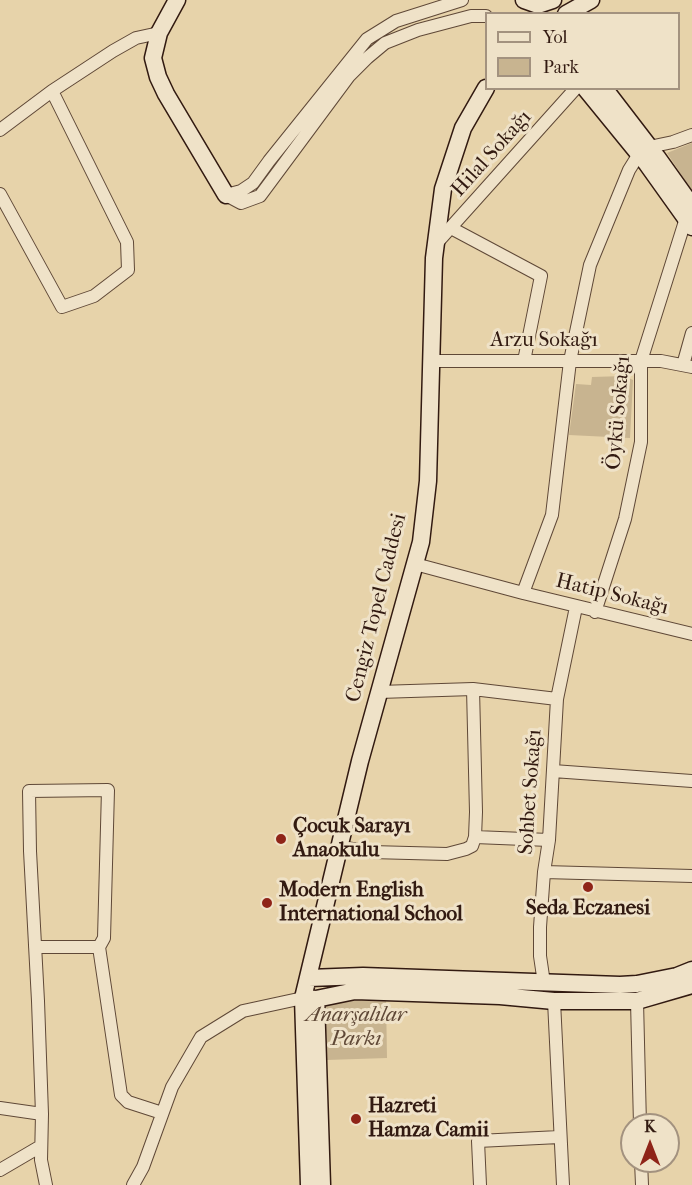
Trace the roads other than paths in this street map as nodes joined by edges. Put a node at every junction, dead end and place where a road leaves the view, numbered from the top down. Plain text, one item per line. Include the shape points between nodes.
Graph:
1 (177, 0) edge
2 (462, 0) edge
3 (512, 0) edge
4 (591, 0) edge
5 (536, 5) edge
6 (570, 12) edge
7 (485, 16) edge
8 (159, 33) junction
9 (485, 90) edge
10 (574, 90) edge
11 (587, 90) edge
12 (605, 90) edge
13 (52, 91) junction
14 (0, 130) edge
15 (692, 135) edge
16 (648, 155) junction
17 (0, 194) edge
18 (226, 195) junction
19 (690, 217) edge
20 (451, 228) junction
21 (435, 245) junction
22 (692, 333) edge
23 (431, 361) junction
24 (524, 361) junction
25 (570, 361) junction
26 (640, 361) junction
27 (687, 366) edge
28 (415, 564) junction
29 (523, 593) junction
30 (576, 606) junction
31 (596, 612) junction
32 (692, 634) edge
33 (473, 689) junction
34 (379, 692) junction
35 (557, 699) junction
36 (553, 771) junction
37 (692, 782) edge
38 (475, 837) junction
39 (549, 840) junction
40 (340, 847) junction
41 (544, 872) junction
42 (692, 876) edge
43 (99, 946) junction
44 (35, 947) junction
45 (692, 970) edge
46 (309, 978) junction
47 (544, 983) junction
48 (692, 986) edge
49 (637, 992) junction
50 (310, 998) junction
51 (554, 1001) junction
52 (0, 1108) edge
53 (162, 1113) junction
54 (640, 1113) edge
55 (42, 1114) junction
56 (559, 1137) junction
57 (41, 1146) junction
58 (0, 1170) edge
59 (46, 1185) edge
60 (133, 1185) edge
61 (309, 1185) edge
62 (322, 1185) edge
63 (480, 1185) edge
64 (563, 1185) edge

1 - 8 street
2 - 18 street via 396,21 367,39 253,183
3 - 5 street
4 - 6 street
7 - 18 street via 418,30 385,43 349,76 260,196 241,203
8 - 13 street via 136,38
8 - 18 street via 153,58 158,77
9 - 21 street, Cengiz Topel Caddesi via 463,128 442,189
10 - 20 street, Hilal Sokağı
11 - 16 street
12 - 16 street
13 - 14 street
13 - 17 street via 126,242 128,270 94,296 62,307
15 - 16 street
16 - 19 street
16 - 25 street via 629,170 590,265
19 - 26 street, Öykü Sokağı
20 - 21 street, Hilal Sokağı
20 - 24 street via 541,276
21 - 23 street, Cengiz Topel Caddesi
22 - 27 street
23 - 24 street, Arzu Sokağı
23 - 28 street, Cengiz Topel Caddesi via 428,482 422,542
24 - 25 street, Arzu Sokağı
25 - 26 street, Arzu Sokağı
25 - 29 street via 552,515
26 - 27 street, Arzu Sokağı
26 - 31 street, Öykü Sokağı via 641,442 625,519
28 - 29 street, Hatip Sokağı
28 - 34 street, Cengiz Topel Caddesi
29 - 30 street, Hatip Sokağı
30 - 31 street, Hatip Sokağı
30 - 35 street, Sohbet Sokağı
31 - 32 street, Hatip Sokağı
33 - 34 street
33 - 35 street
33 - 38 street
34 - 40 street, Cengiz Topel Caddesi
35 - 36 street, Sohbet Sokağı
36 - 37 street
36 - 39 street, Sohbet Sokağı
38 - 39 street
38 - 40 street via 472,846 447,854
39 - 41 street, Sohbet Sokağı
40 - 46 street, Cengiz Topel Caddesi
41 - 42 street
41 - 47 street, Sohbet Sokağı via 540,956
43 - 44 street
43 - 44 street via 105,927 108,790 29,791
43 - 53 street via 121,1095 128,1102
44 - 55 street
45 - 49 street
46 - 47 street via 363,976
46 - 50 street, Cengiz Topel Caddesi
47 - 49 street
48 - 49 street
49 - 51 street
49 - 54 street
50 - 51 street via 355,991
50 - 53 street via 243,1011 201,1037 171,1087
50 - 61 street
50 - 62 street
51 - 56 street
52 - 55 street
53 - 60 street
55 - 57 street
56 - 63 street via 478,1141
56 - 64 street
57 - 58 street
57 - 59 street

